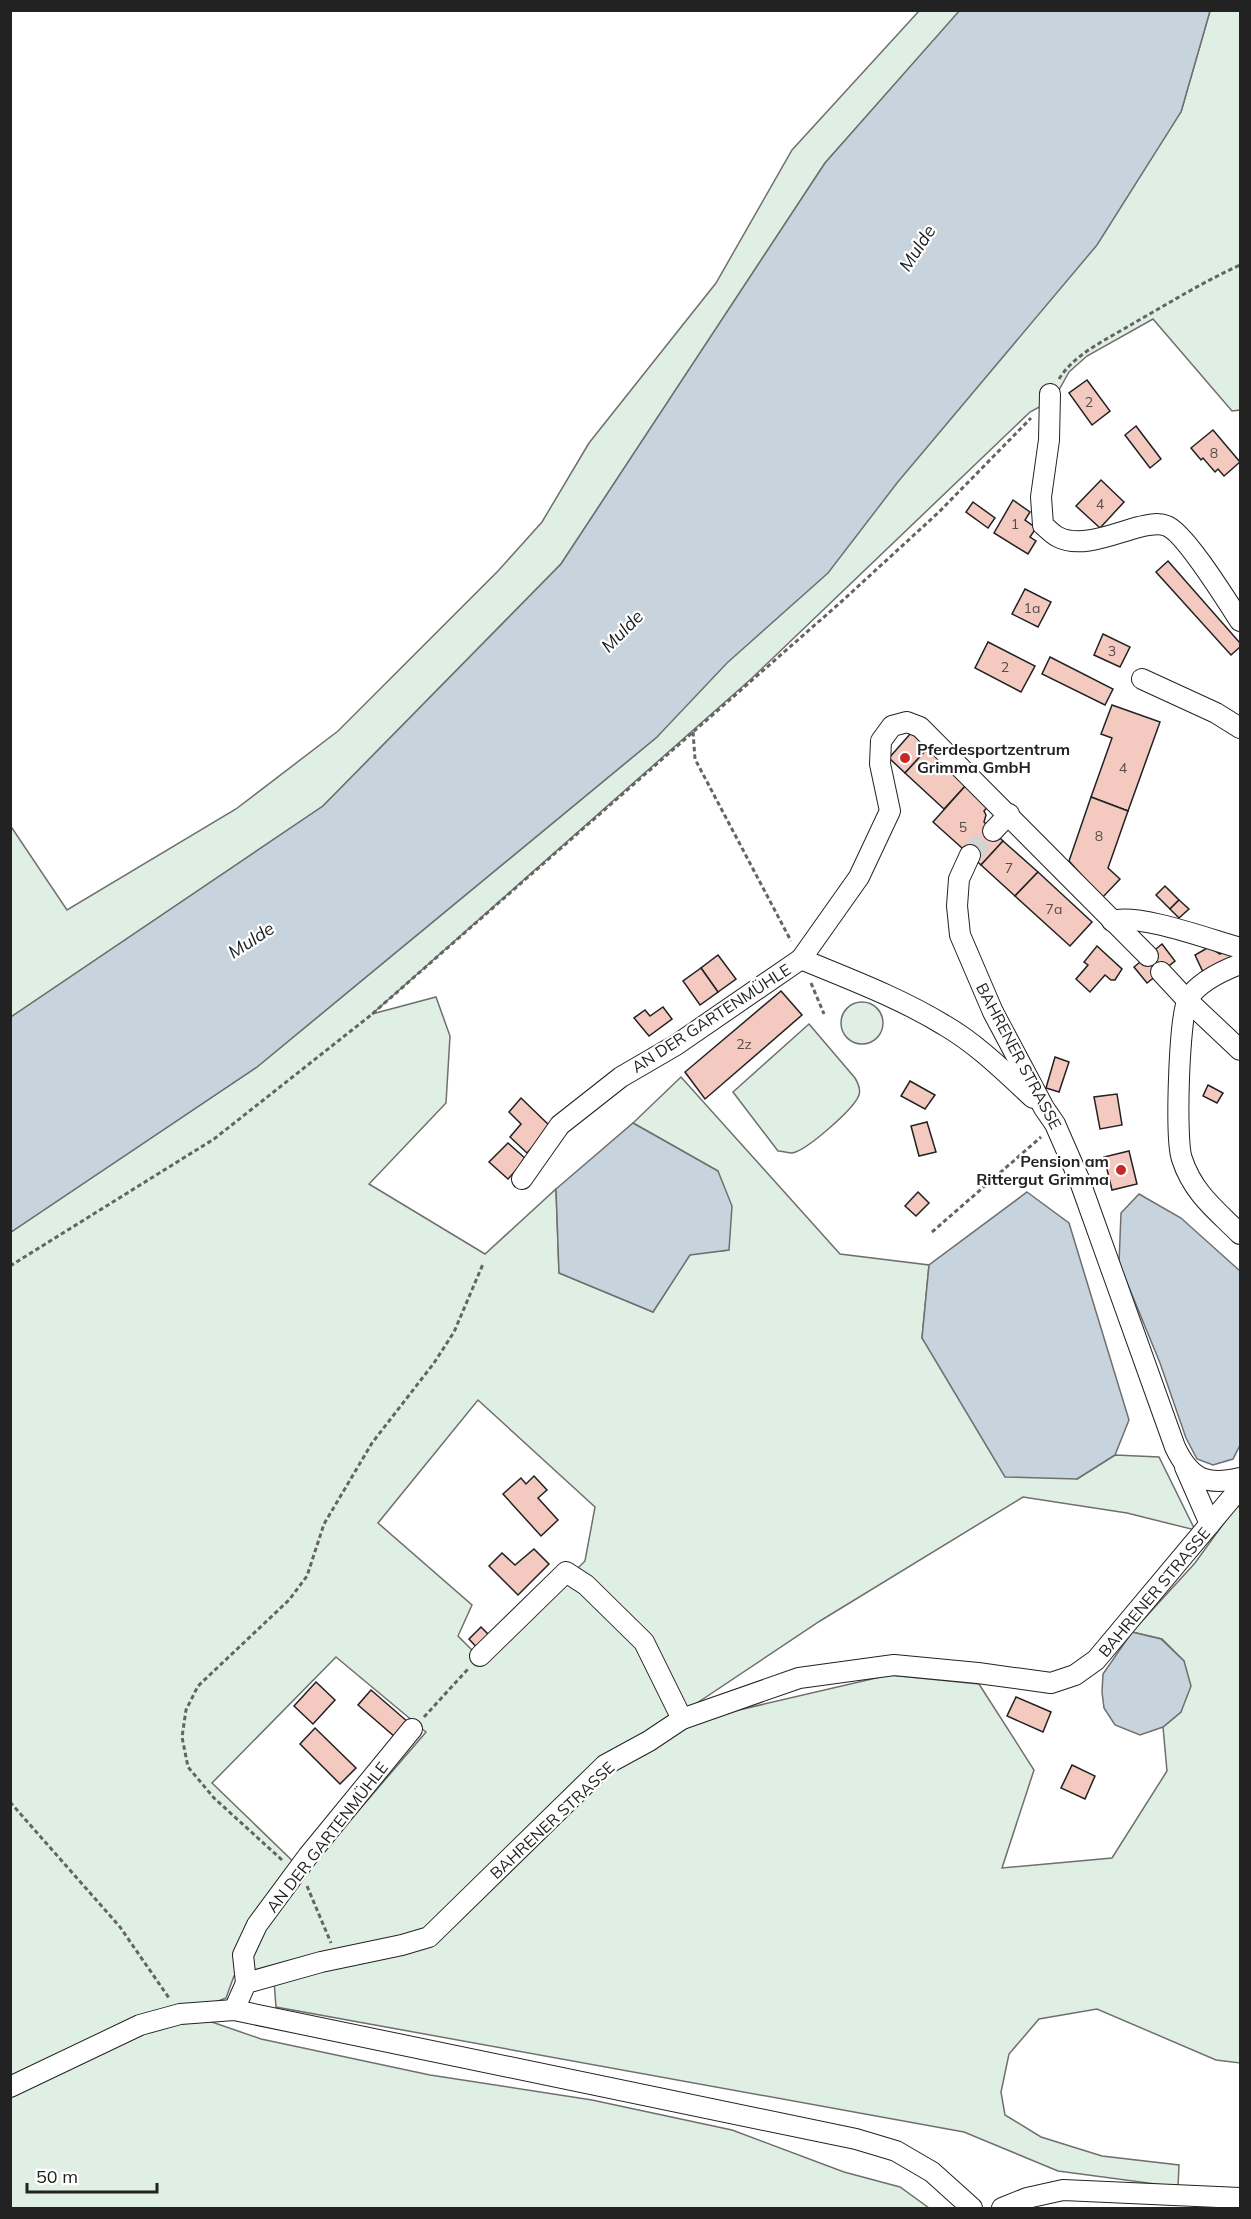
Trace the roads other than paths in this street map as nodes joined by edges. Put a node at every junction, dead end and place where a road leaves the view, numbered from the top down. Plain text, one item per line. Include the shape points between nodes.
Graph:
1 (1050, 394) road end
2 (1240, 621) edge
3 (1142, 680) dead end
4 (1240, 728) edge
5 (1009, 814) junction
6 (993, 831) tunnel mouth
7 (970, 855) tunnel mouth
8 (1112, 921) junction
9 (1240, 948) edge
10 (1148, 956) dead end
11 (801, 959) junction
12 (1240, 964) edge
13 (1161, 972) dead end
14 (1187, 1000) junction
15 (1240, 1050) edge
16 (1044, 1107) junction
17 (522, 1179) dead end
18 (1240, 1234) edge
19 (1184, 1465) junction
20 (1240, 1478) edge
21 (1240, 1488) edge
22 (1210, 1524) junction
23 (480, 1656) road end
24 (682, 1719) junction
25 (412, 1729) road end
26 (246, 1983) junction
27 (234, 2010) junction
28 (10, 2087) edge
29 (1240, 2198) edge
30 (1189, 2203) edge
31 (972, 2208) edge
32 (1002, 2208) edge

1 - 2 street via 1049,440 1041,497 1043,525 1067,541 1081,542 1146,525 1168,526 1182,537
3 - 4 street
5 - 6 street
5 - 8 street
5 - 11 street via 920,727 907,722 892,726 881,741 880,764 890,811 859,877
7 - 16 street, BAHRENER STRASSE via 959,879 960,935 993,1012
8 - 9 street via 1143,921
8 - 10 street
11 - 16 street, AN DER GARTENMÜHLE via 900,1000 946,1026 990,1058
11 - 17 street, AN DER GARTENMÜHLE via 676,1045 621,1077 560,1125
12 - 14 street via 1204,982
13 - 14 street
14 - 15 street
14 - 18 street via 1179,1065 1181,1157 1197,1191
16 - 19 street, BAHRENER STRASSE via 1056,1124 1079,1179
19 - 20 street via 1198,1477 1211,1481
19 - 22 street, BAHRENER STRASSE
21 - 22 street, BAHRENER STRASSE
22 - 24 street, BAHRENER STRASSE via 1096,1660 1076,1675 1051,1683 894,1665 799,1678
23 - 24 street via 566,1572 586,1585 644,1642
24 - 26 street, BAHRENER STRASSE via 605,1765 429,1937
25 - 26 street, AN DER GARTENMÜHLE via 257,1926 243,1955
26 - 27 street
27 - 28 street via 180,2014 140,2025
27 - 31 street via 856,2139 896,2151 932,2172
29 - 30 street
30 - 32 street via 1113,2191 1063,2190

